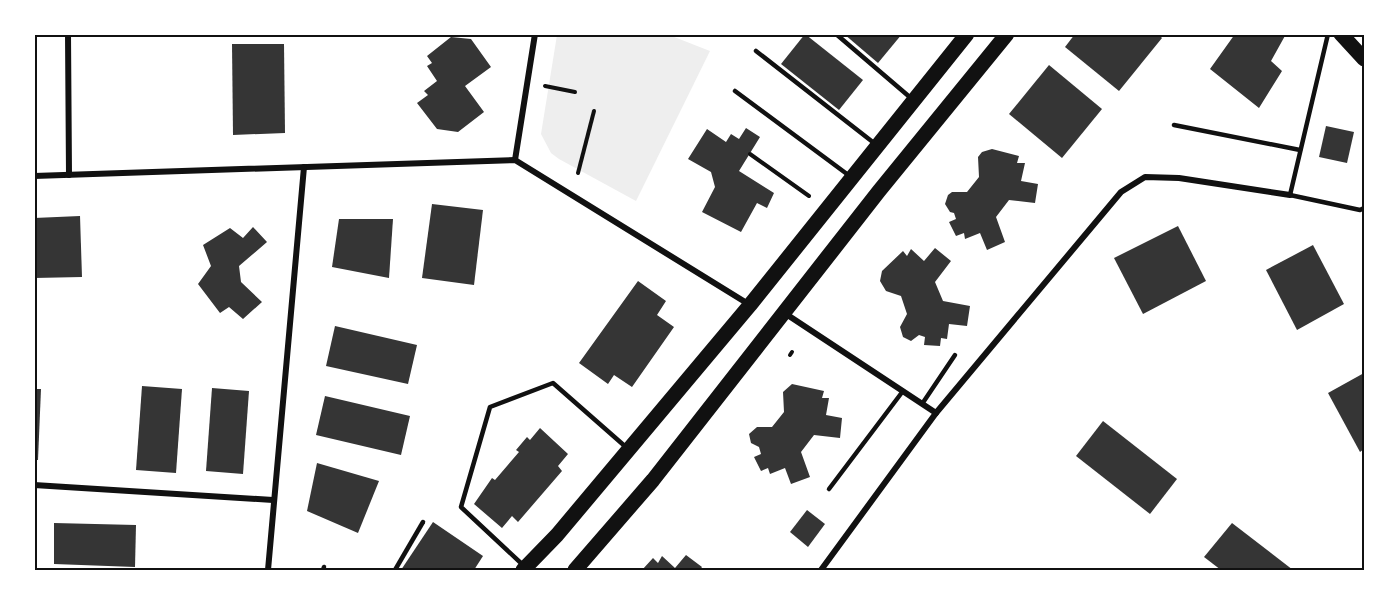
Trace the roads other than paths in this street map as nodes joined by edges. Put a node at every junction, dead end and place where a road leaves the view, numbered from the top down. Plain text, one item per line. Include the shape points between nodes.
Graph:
1 (68, 34) edge
2 (535, 34) edge
3 (836, 34) edge
4 (967, 34) edge
5 (1007, 34) edge
6 (1328, 34) edge
7 (1341, 34) edge
8 (756, 51) dead end
9 (1365, 59) edge
10 (735, 91) dead end
11 (914, 100) junction
12 (1174, 125) dead end
13 (878, 146) junction
14 (1300, 150) junction
15 (515, 160) junction
16 (304, 167) junction
17 (69, 175) junction
18 (34, 176) edge
19 (852, 178) junction
20 (1290, 195) junction
21 (1365, 208) edge
22 (750, 305) junction
23 (786, 314) junction
24 (955, 355) dead end
25 (903, 391) junction
26 (922, 404) junction
27 (936, 413) junction
28 (628, 449) junction
29 (34, 485) edge
30 (829, 489) dead end
31 (273, 500) junction
32 (423, 522) dead end
33 (524, 569) edge
34 (268, 570) edge
35 (395, 570) edge
36 (575, 570) edge
37 (821, 570) edge

1 - 17 street
2 - 15 street
3 - 11 lane
4 - 11 main road
5 - 23 main road via 879,191
6 - 14 lane
7 - 9 main road
8 - 13 lane
10 - 19 lane
11 - 13 main road
12 - 14 lane
13 - 19 main road
14 - 20 lane
15 - 16 street
15 - 22 street
16 - 17 street
16 - 31 street
17 - 18 street
19 - 22 main road
20 - 21 lane
20 - 27 street via 1145,177 1121,192
22 - 28 main road
23 - 25 street
23 - 36 main road
24 - 26 lane
25 - 26 street
25 - 30 lane
26 - 27 street
27 - 37 street
28 - 33 main road
28 - 33 lane via 553,383 490,407 461,507
29 - 31 street
31 - 34 street
32 - 35 lane

